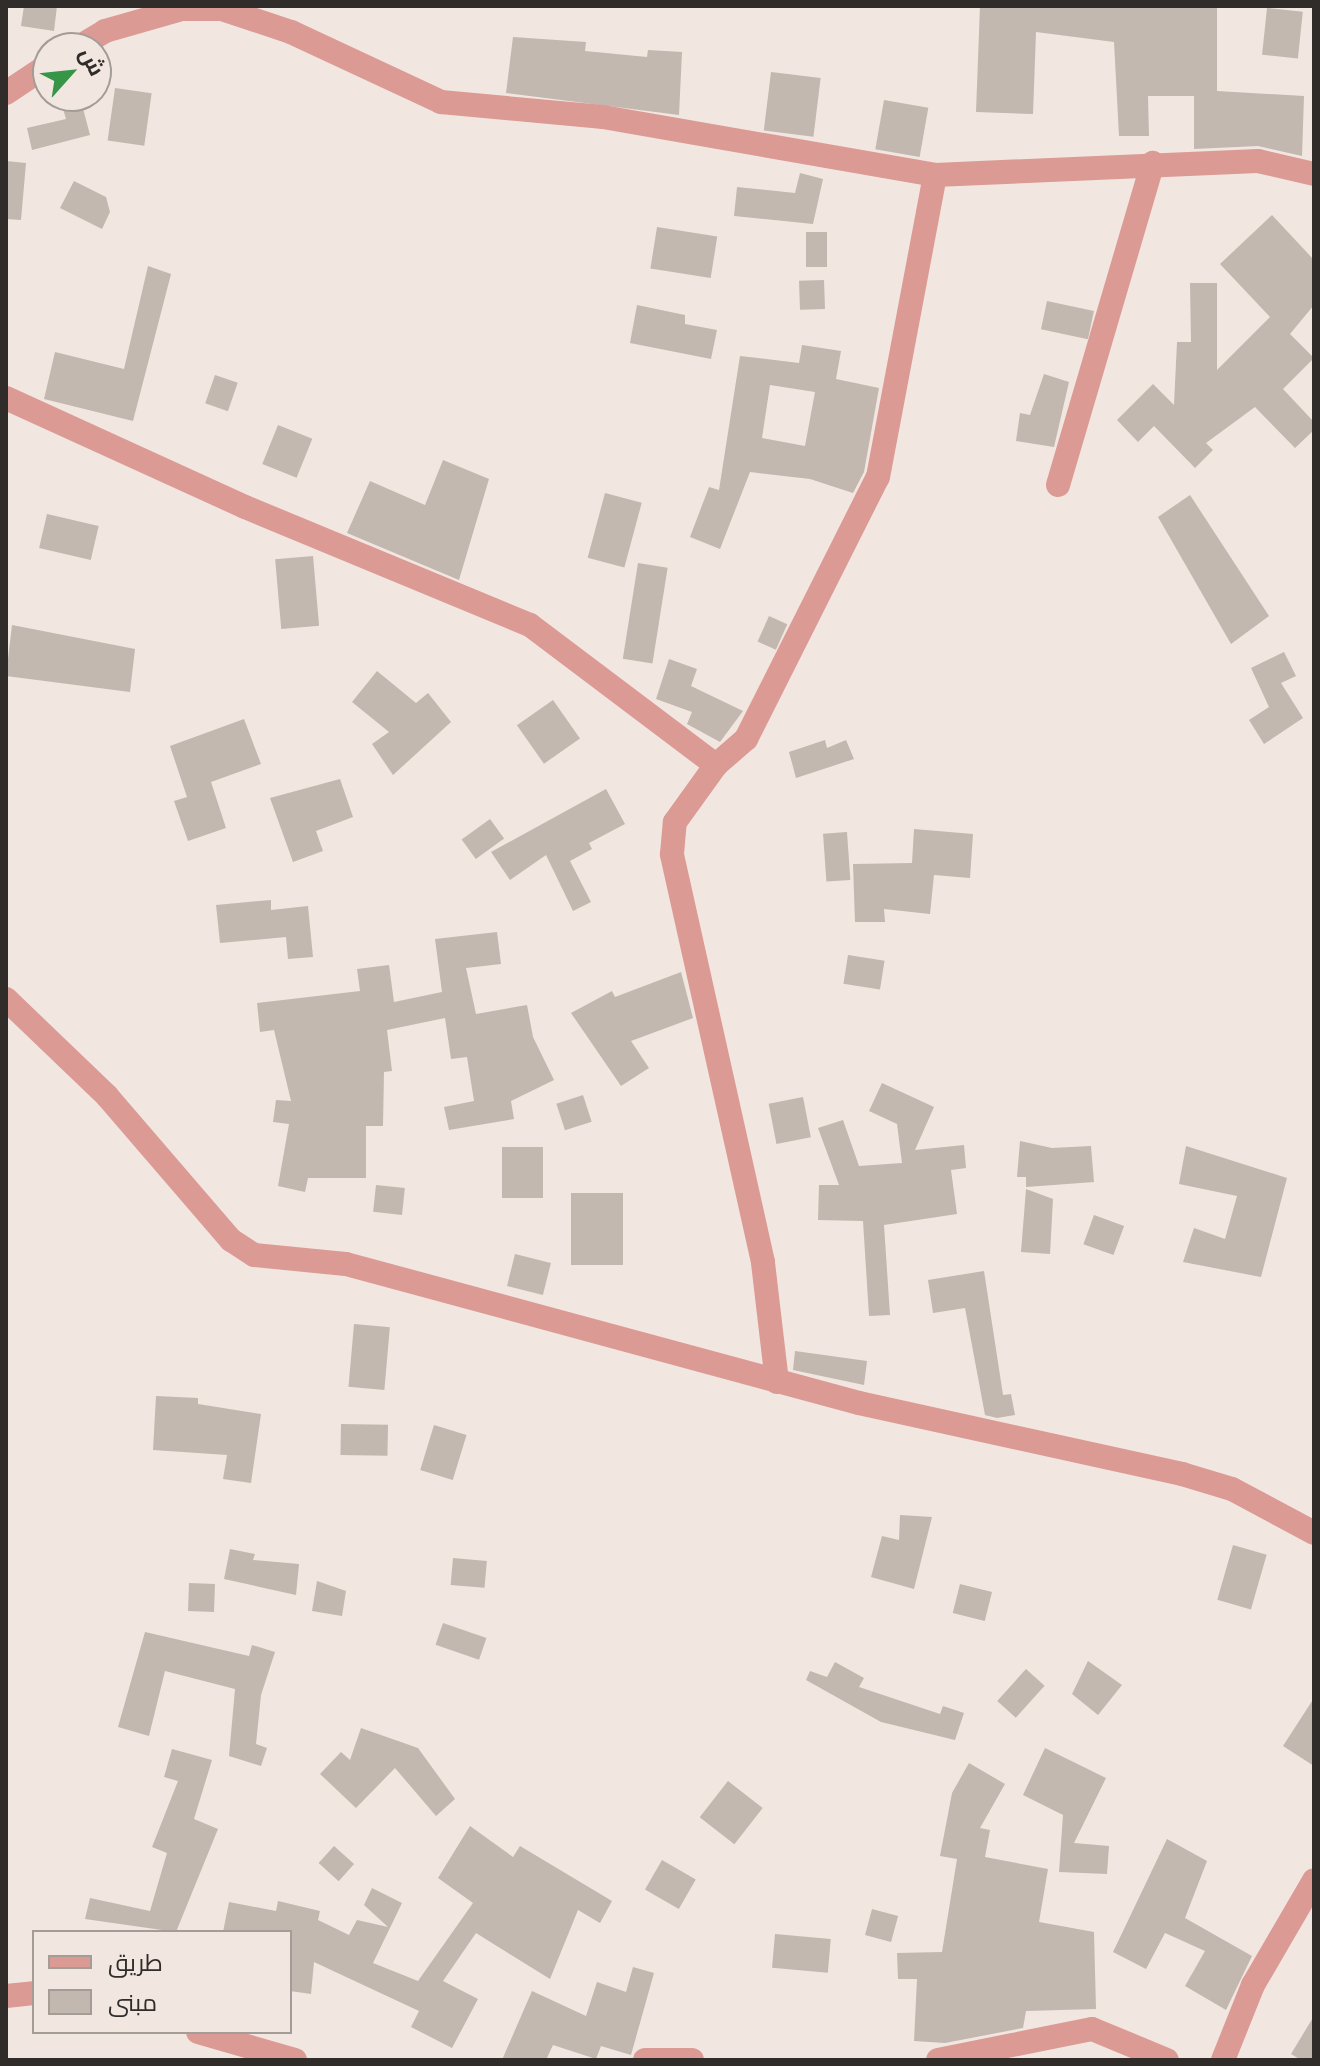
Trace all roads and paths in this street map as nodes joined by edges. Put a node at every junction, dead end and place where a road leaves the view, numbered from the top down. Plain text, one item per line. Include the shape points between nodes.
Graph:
1 (103, 32) edge
2 (32, 76) edge
3 (6, 93) edge
4 (1153, 163) junction
5 (1314, 174) edge
6 (935, 175) junction
7 (6, 398) edge
8 (1058, 485) dead end
9 (716, 765) junction
10 (6, 999) edge
11 (777, 1382) junction
12 (1314, 1533) edge
13 (1314, 1880) edge
14 (32, 1993) edge
15 (6, 1996) edge
16 (205, 2034) edge
17 (295, 2060) edge
18 (645, 2060) edge
19 (692, 2060) edge
20 (938, 2060) edge
21 (1167, 2060) edge
22 (1223, 2060) edge

1 - 6 street via 182,9 222,9 291,32 441,102 603,117
2 - 3 street
4 - 5 street via 1258,161
4 - 6 street
4 - 8 street
6 - 9 street via 878,477 746,739
7 - 9 street via 245,507 530,625
9 - 11 street via 675,822 672,854 763,1262
10 - 11 street via 107,1096 231,1240 254,1255 346,1264
11 - 12 street via 1182,1474 1232,1489
13 - 22 street via 1253,1985
14 - 15 street
16 - 17 street
18 - 19 street
20 - 21 street via 1092,2029

